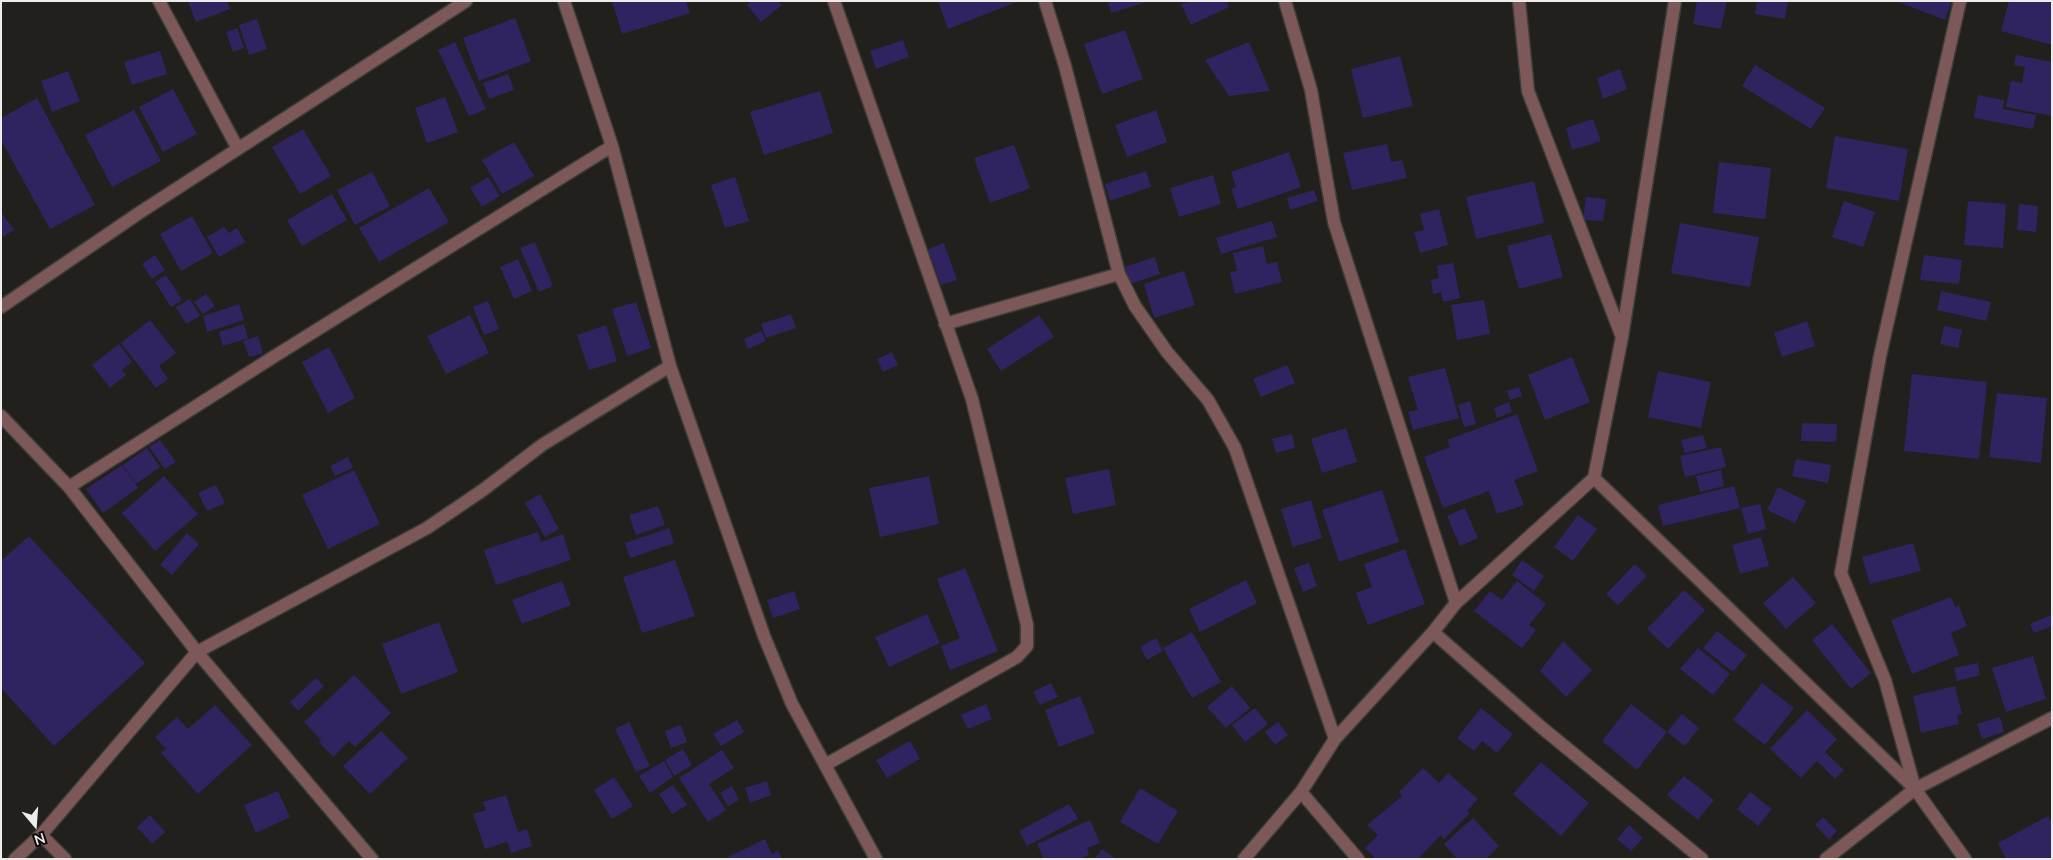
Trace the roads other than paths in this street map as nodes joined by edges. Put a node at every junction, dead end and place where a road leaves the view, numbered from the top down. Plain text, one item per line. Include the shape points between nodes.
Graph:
1 (159, 1) edge
2 (466, 1) edge
3 (564, 1) edge
4 (834, 1) edge
5 (1045, 1) edge
6 (1284, 1) edge
7 (1520, 1) edge
8 (1675, 1) edge
9 (1960, 1) edge
10 (612, 146) junction
11 (238, 149) junction
12 (1119, 274) junction
13 (1, 307) edge
14 (945, 324) junction
15 (1622, 337) junction
16 (670, 366) junction
17 (1, 416) edge
18 (1594, 478) junction
19 (69, 487) junction
20 (1456, 603) junction
21 (1433, 632) junction
22 (197, 652) junction
23 (2052, 718) edge
24 (1335, 739) junction
25 (825, 765) junction
26 (1915, 789) junction
27 (1301, 792) junction
28 (41, 835) junction
29 (15, 859) edge
30 (66, 859) edge
31 (372, 859) edge
32 (876, 859) edge
33 (1244, 859) edge
34 (1358, 859) edge
35 (1702, 859) edge
36 (1826, 859) edge
37 (1965, 859) edge

1 - 11 street
2 - 11 street
3 - 10 street
4 - 14 street
5 - 12 street
6 - 20 street via 1311,90 1334,222
7 - 15 street via 1528,91
8 - 15 street
9 - 26 street via 1880,356 1841,573 1885,680
10 - 16 street
10 - 19 street
11 - 13 street
12 - 14 street
12 - 24 street via 1135,306 1167,352 1208,400 1235,448
14 - 25 street via 984,440 1027,625 1027,646 1017,657
15 - 18 street
16 - 22 street via 542,445 427,528
16 - 25 street via 764,636 792,704
17 - 19 street
18 - 20 street
18 - 26 street
19 - 22 street
20 - 21 street
21 - 24 street
21 - 35 street via 1541,728
22 - 28 street
22 - 31 street
23 - 26 street
24 - 27 street
25 - 32 street
26 - 36 street
26 - 37 street
27 - 33 street
27 - 34 street
28 - 29 street
28 - 30 street

